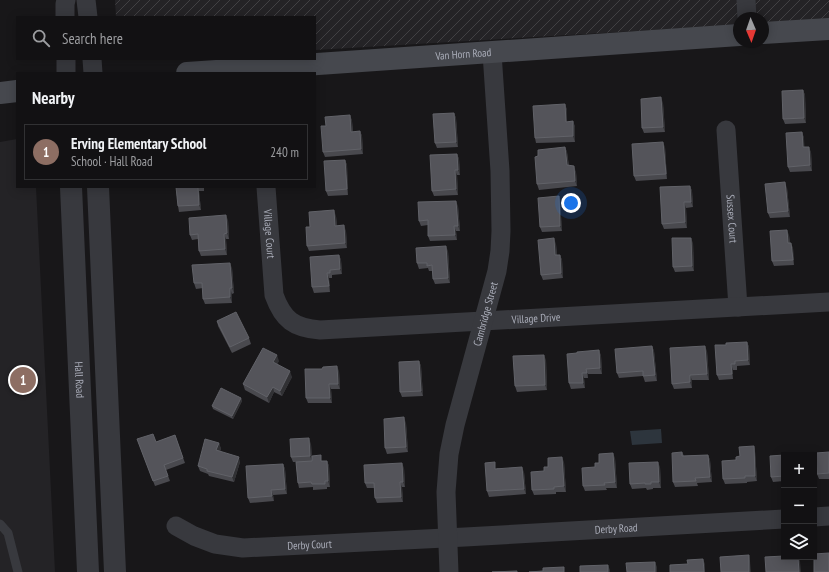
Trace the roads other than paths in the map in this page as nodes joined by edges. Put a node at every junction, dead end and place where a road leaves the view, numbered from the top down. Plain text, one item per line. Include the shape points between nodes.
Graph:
1 (66, 0) edge
2 (86, 0) edge
3 (746, 0) edge
4 (747, 12) edge
5 (65, 16) edge
6 (88, 16) edge
7 (829, 29) edge
8 (769, 33) edge
9 (733, 35) edge
10 (492, 52) junction
11 (66, 60) edge
12 (92, 60) edge
13 (66, 72) edge
14 (93, 72) edge
15 (201, 72) edge
16 (16, 91) edge
17 (0, 93) edge
18 (726, 130) dead end
19 (71, 188) edge
20 (98, 188) edge
21 (266, 188) edge
22 (273, 282) joint
23 (829, 302) edge
24 (738, 307) junction
25 (483, 321) junction
26 (829, 516) edge
27 (817, 517) edge
28 (781, 519) edge
29 (0, 524) edge
30 (176, 526) dead end
31 (447, 538) junction
32 (18, 572) edge
33 (88, 572) edge
34 (115, 572) edge
35 (449, 572) edge

1 - 5 street
2 - 6 street
3 - 4 street
7 - 8 main road
9 - 10 main road, Van Horn Road
10 - 15 main road, Van Horn Road
10 - 25 street, Cambridge Street via 500,171 501,231 497,271
11 - 13 street
12 - 14 street
16 - 17 main road
18 - 24 street, Sussex Court
19 - 33 street, Hall Road
20 - 34 street
21 - 22 street, Village Court
22 - 25 street, Village Drive via 274,295 283,314 290,321 307,329
23 - 24 street, Village Drive
24 - 25 street, Village Drive
25 - 31 street, Cambridge Street via 449,454 446,492
26 - 27 street
28 - 31 street, Derby Road
29 - 32 lane via 8,533
30 - 31 street, Derby Court via 215,544 243,548
31 - 35 street, Cambridge Street

